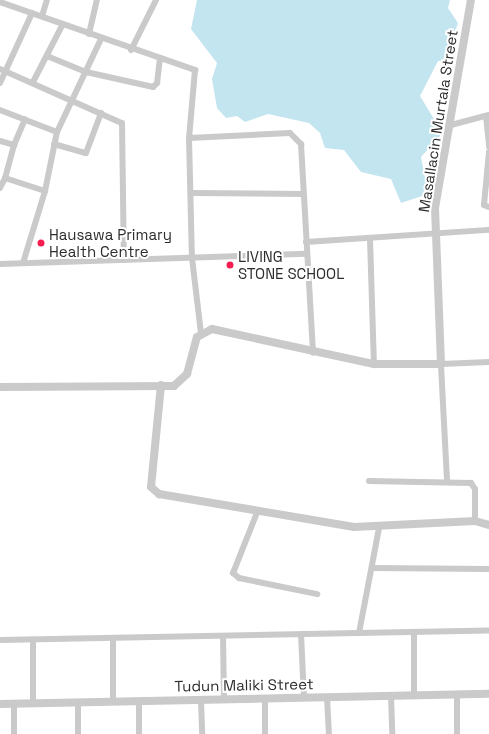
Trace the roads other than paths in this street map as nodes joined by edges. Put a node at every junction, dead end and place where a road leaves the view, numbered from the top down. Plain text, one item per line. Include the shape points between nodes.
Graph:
1 (46, 0) edge
2 (98, 0) edge
3 (156, 0) edge
4 (472, 0) edge
5 (0, 2) edge
6 (32, 13) junction
7 (42, 16) junction
8 (62, 24) junction
9 (89, 34) junction
10 (101, 39) junction
11 (131, 50) junction
12 (46, 56) junction
13 (160, 58) junction
14 (3, 70) edge
15 (86, 72) junction
16 (33, 82) junction
17 (0, 84) edge
18 (71, 98) junction
19 (0, 110) edge
20 (101, 113) junction
21 (488, 116) edge
22 (25, 119) junction
23 (451, 125) junction
24 (57, 132) junction
25 (189, 138) junction
26 (0, 141) edge
27 (54, 144) junction
28 (14, 145) junction
29 (489, 147) edge
30 (489, 152) edge
31 (5, 178) junction
32 (0, 188) edge
33 (45, 191) junction
34 (191, 193) junction
35 (303, 194) junction
36 (489, 207) edge
37 (489, 230) edge
38 (435, 234) junction
39 (370, 239) junction
40 (306, 242) junction
41 (306, 254) junction
42 (192, 258) junction
43 (124, 260) junction
44 (23, 263) junction
45 (0, 264) edge
46 (201, 333) junction
47 (313, 353) junction
48 (489, 362) edge
49 (374, 364) junction
50 (441, 364) junction
51 (161, 386) junction
52 (0, 388) edge
53 (447, 480) junction
54 (369, 481) dead end
55 (258, 510) junction
56 (475, 521) junction
57 (489, 525) edge
58 (380, 528) junction
59 (373, 568) junction
60 (489, 569) edge
61 (317, 594) dead end
62 (489, 631) edge
63 (414, 632) junction
64 (360, 633) junction
65 (301, 634) junction
66 (223, 636) junction
67 (113, 638) junction
68 (0, 640) edge
69 (33, 640) junction
70 (489, 694) edge
71 (457, 695) junction
72 (391, 696) junction
73 (414, 696) junction
74 (327, 697) junction
75 (304, 698) junction
76 (265, 699) junction
77 (200, 700) junction
78 (224, 700) junction
79 (139, 701) junction
80 (78, 702) junction
81 (113, 702) junction
82 (33, 703) junction
83 (0, 704) edge
84 (14, 704) junction
85 (14, 734) edge
86 (78, 734) edge
87 (139, 734) edge
88 (202, 734) edge
89 (265, 734) edge
90 (329, 734) edge
91 (392, 734) edge
92 (457, 734) edge

1 - 7 street
2 - 9 street
3 - 11 street
4 - 23 street, Masallacin Murtala Street
5 - 6 street
6 - 7 street
6 - 14 street
7 - 8 street
8 - 9 street
8 - 12 street
9 - 10 street
10 - 11 street
10 - 15 street
11 - 13 street
12 - 15 street
12 - 16 street
13 - 15 street via 157,83 152,87
13 - 25 street via 195,70
14 - 16 street
14 - 17 street
15 - 18 street
16 - 18 street
18 - 20 street
18 - 24 street
19 - 22 street
20 - 27 street via 86,153
20 - 43 street via 123,125
21 - 23 street
21 - 29 street
22 - 24 street
22 - 28 street
23 - 38 street, Masallacin Murtala Street via 438,192
24 - 27 street
25 - 34 street
25 - 35 street via 290,133 301,144
26 - 28 street
27 - 33 street
28 - 31 street
30 - 36 street via 484,205
31 - 32 street
31 - 33 street
33 - 44 street
34 - 35 street
34 - 42 street
35 - 40 street
37 - 38 street
38 - 39 street
38 - 50 street, Masallacin Murtala Street
39 - 40 street
39 - 49 street
40 - 41 street
41 - 42 street
41 - 47 street
42 - 43 street
42 - 46 street
43 - 44 street
44 - 45 street
46 - 47 street via 212,329
46 - 51 street via 184,380 174,386
47 - 49 street
48 - 50 street
49 - 50 street
50 - 53 street
51 - 52 street
51 - 55 street via 151,487 154,492
53 - 54 street
53 - 56 street via 474,486
55 - 58 street
55 - 61 street via 233,573 239,578
56 - 57 street
56 - 58 street
58 - 59 street
59 - 60 street
59 - 64 street
62 - 63 street
63 - 64 street
63 - 73 street
64 - 65 street
65 - 66 street
65 - 75 street
66 - 67 street
66 - 78 street
67 - 69 street
67 - 81 street
68 - 69 street
69 - 82 street
70 - 71 street, Tudun Maliki Street
71 - 73 street, Tudun Maliki Street
71 - 92 street
72 - 73 street, Tudun Maliki Street
72 - 74 street, Tudun Maliki Street
72 - 91 street
74 - 75 street, Tudun Maliki Street
74 - 90 street
75 - 76 street, Tudun Maliki Street
76 - 78 street, Tudun Maliki Street
76 - 89 street
77 - 78 street, Tudun Maliki Street
77 - 79 street, Tudun Maliki Street
77 - 88 street
79 - 81 street, Tudun Maliki Street
79 - 87 street
80 - 81 street, Tudun Maliki Street
80 - 82 street, Tudun Maliki Street
80 - 86 street
82 - 84 street, Tudun Maliki Street
83 - 84 street, Tudun Maliki Street
84 - 85 street

